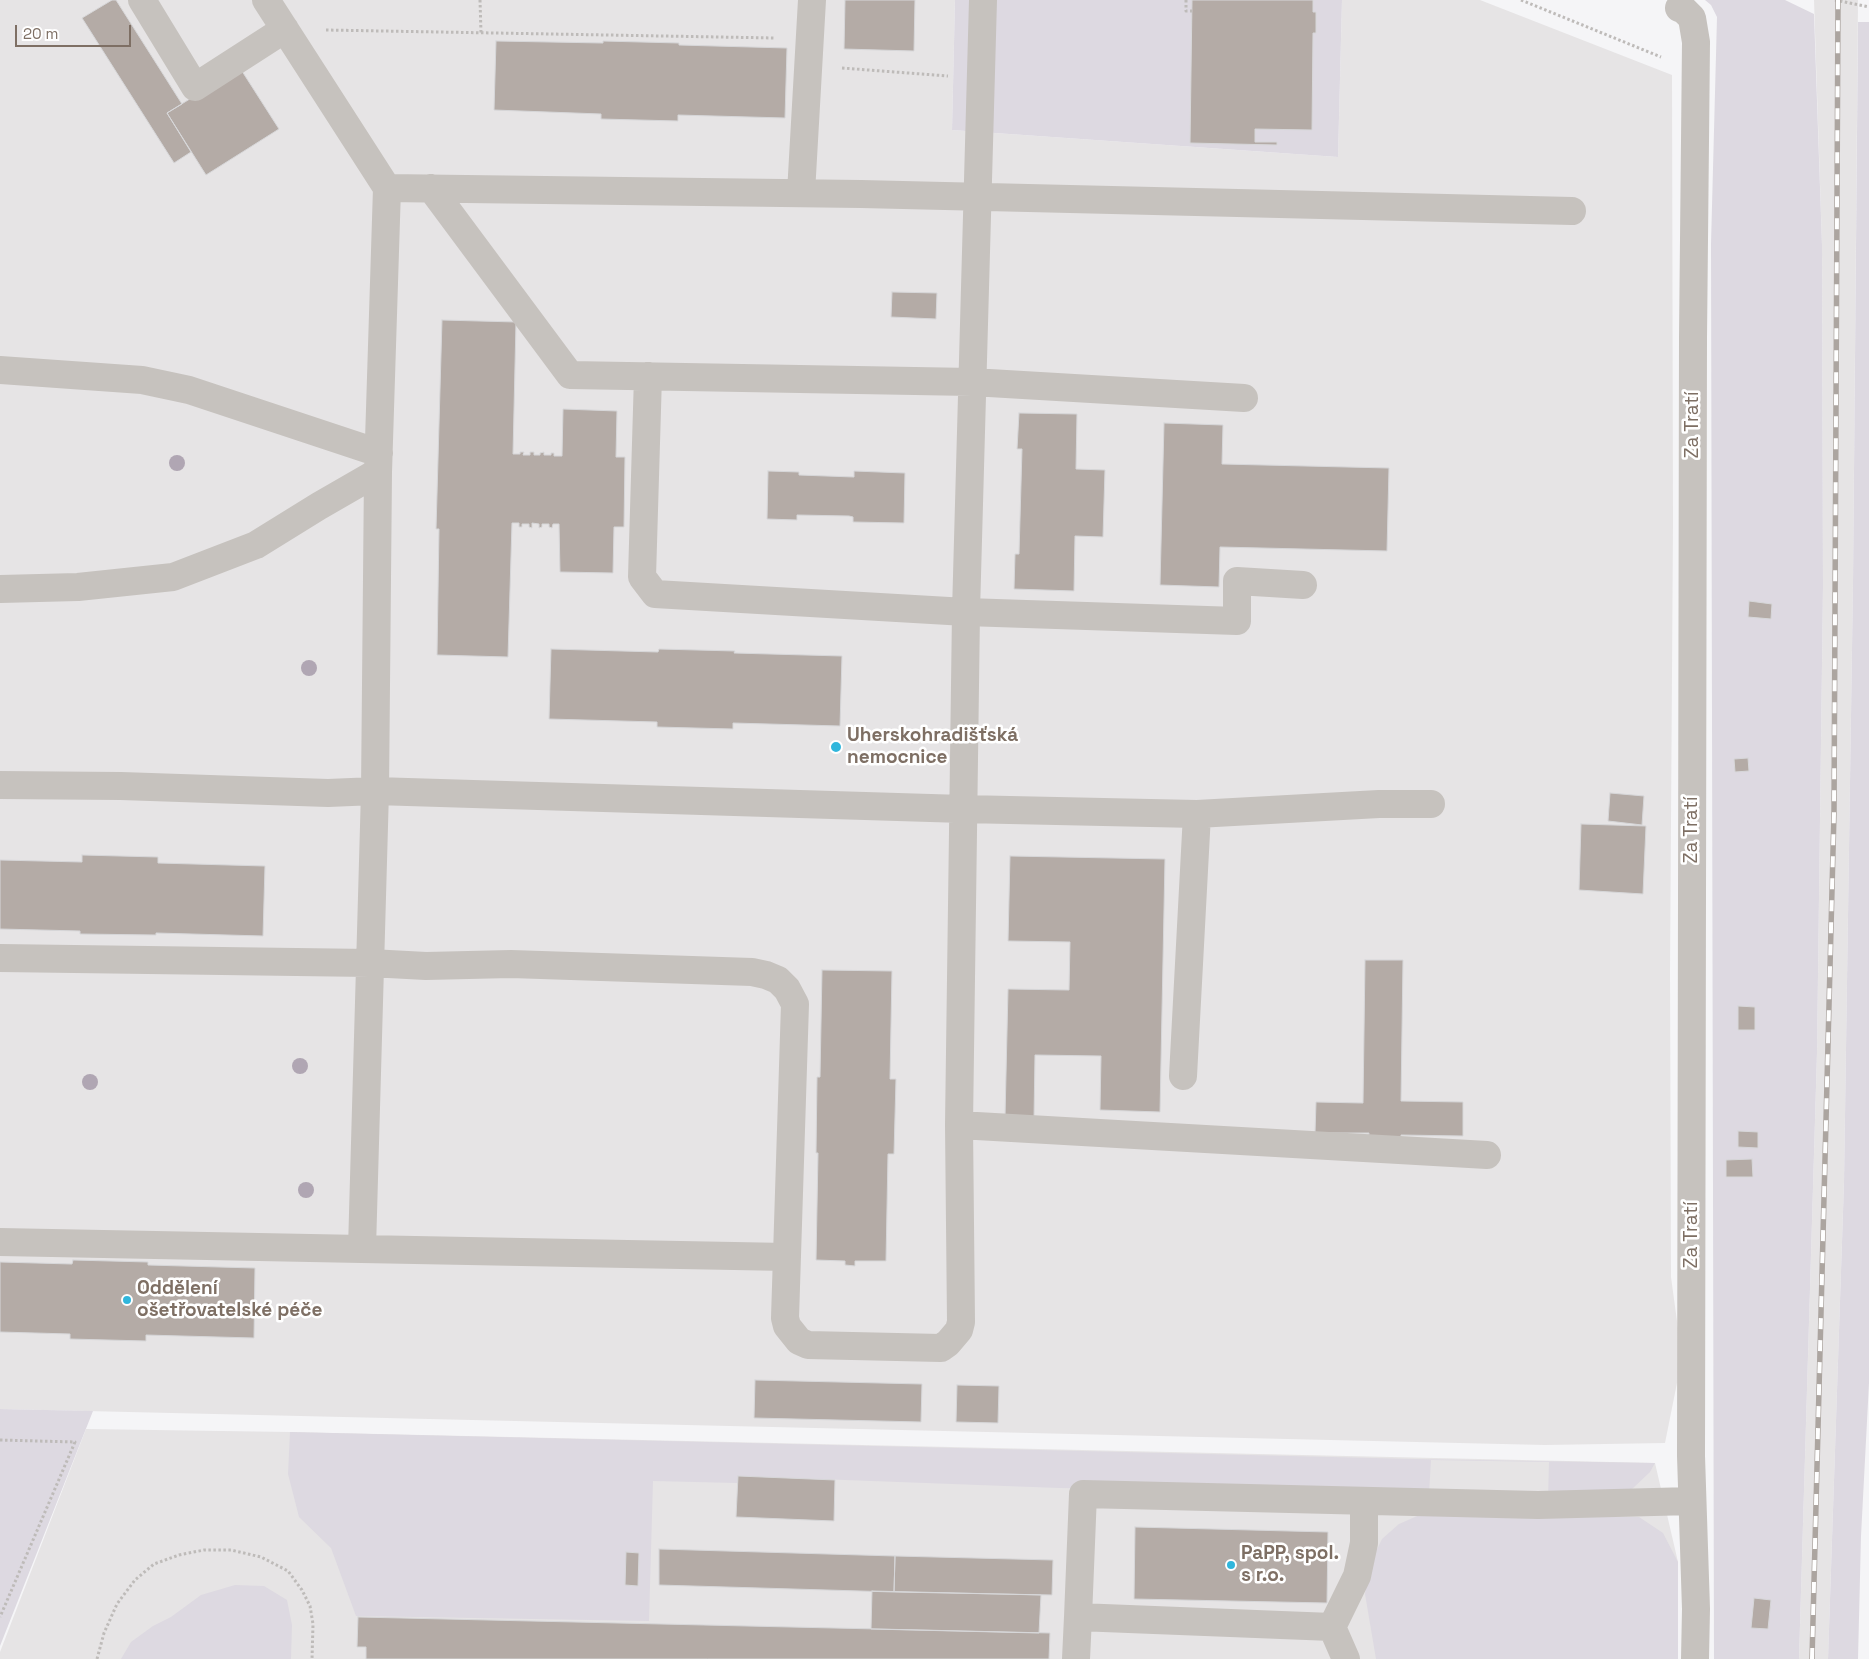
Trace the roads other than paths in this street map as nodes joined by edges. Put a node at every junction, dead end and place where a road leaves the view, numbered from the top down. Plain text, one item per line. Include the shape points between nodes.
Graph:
1 (142, 0) edge
2 (266, 0) edge
3 (812, 0) edge
4 (983, 0) edge
5 (1679, 8) dead end
6 (285, 29) junction
7 (386, 188) junction
8 (431, 188) junction
9 (801, 193) junction
10 (978, 198) junction
11 (1572, 211) dead end
12 (0, 370) edge
13 (648, 376) junction
14 (972, 382) junction
15 (1244, 398) dead end
16 (379, 462) junction
17 (1303, 585) dead end
18 (0, 589) edge
19 (966, 612) junction
20 (0, 785) edge
21 (375, 791) junction
22 (1431, 804) dead end
23 (963, 809) junction
24 (1197, 814) junction
25 (0, 958) edge
26 (370, 963) junction
27 (1183, 1076) dead end
28 (959, 1125) junction
29 (1487, 1155) dead end
30 (0, 1242) edge
31 (362, 1249) junction
32 (787, 1257) junction
33 (1364, 1501) junction
34 (1692, 1501) junction
35 (1078, 1617) junction
36 (1332, 1627) junction
37 (1076, 1659) edge
38 (1346, 1659) edge
39 (1695, 1659) edge

1 - 6 street via 195,87
2 - 6 street
3 - 9 street
4 - 10 street
5 - 34 street, Za Tratí via 1688,14 1694,25 1696,42
6 - 7 street
7 - 8 street
7 - 16 street
8 - 9 street
8 - 13 street via 570,374
9 - 10 street
10 - 11 street
10 - 14 street
12 - 16 street via 142,380 189,390
13 - 14 street
13 - 19 street via 642,578 655,594
14 - 15 street
14 - 19 street
16 - 18 street via 319,506 256,545 173,577 78,587
16 - 21 street
17 - 19 street via 1237,581 1237,621
19 - 23 street
20 - 21 street via 328,793
21 - 23 street
21 - 26 street
22 - 24 street
23 - 24 street
23 - 28 street
24 - 27 street
25 - 26 street
26 - 31 street
26 - 32 street via 752,972 778,980 795,1004
28 - 29 street
28 - 32 street via 961,1322 948,1344 941,1348 808,1346 799,1341 785,1318
30 - 31 street
31 - 32 street
33 - 34 street via 1538,1505
33 - 35 street via 1083,1494
33 - 36 street via 1364,1544 1357,1576
34 - 39 street, Za Tratí
35 - 36 street
35 - 37 street
36 - 38 street

